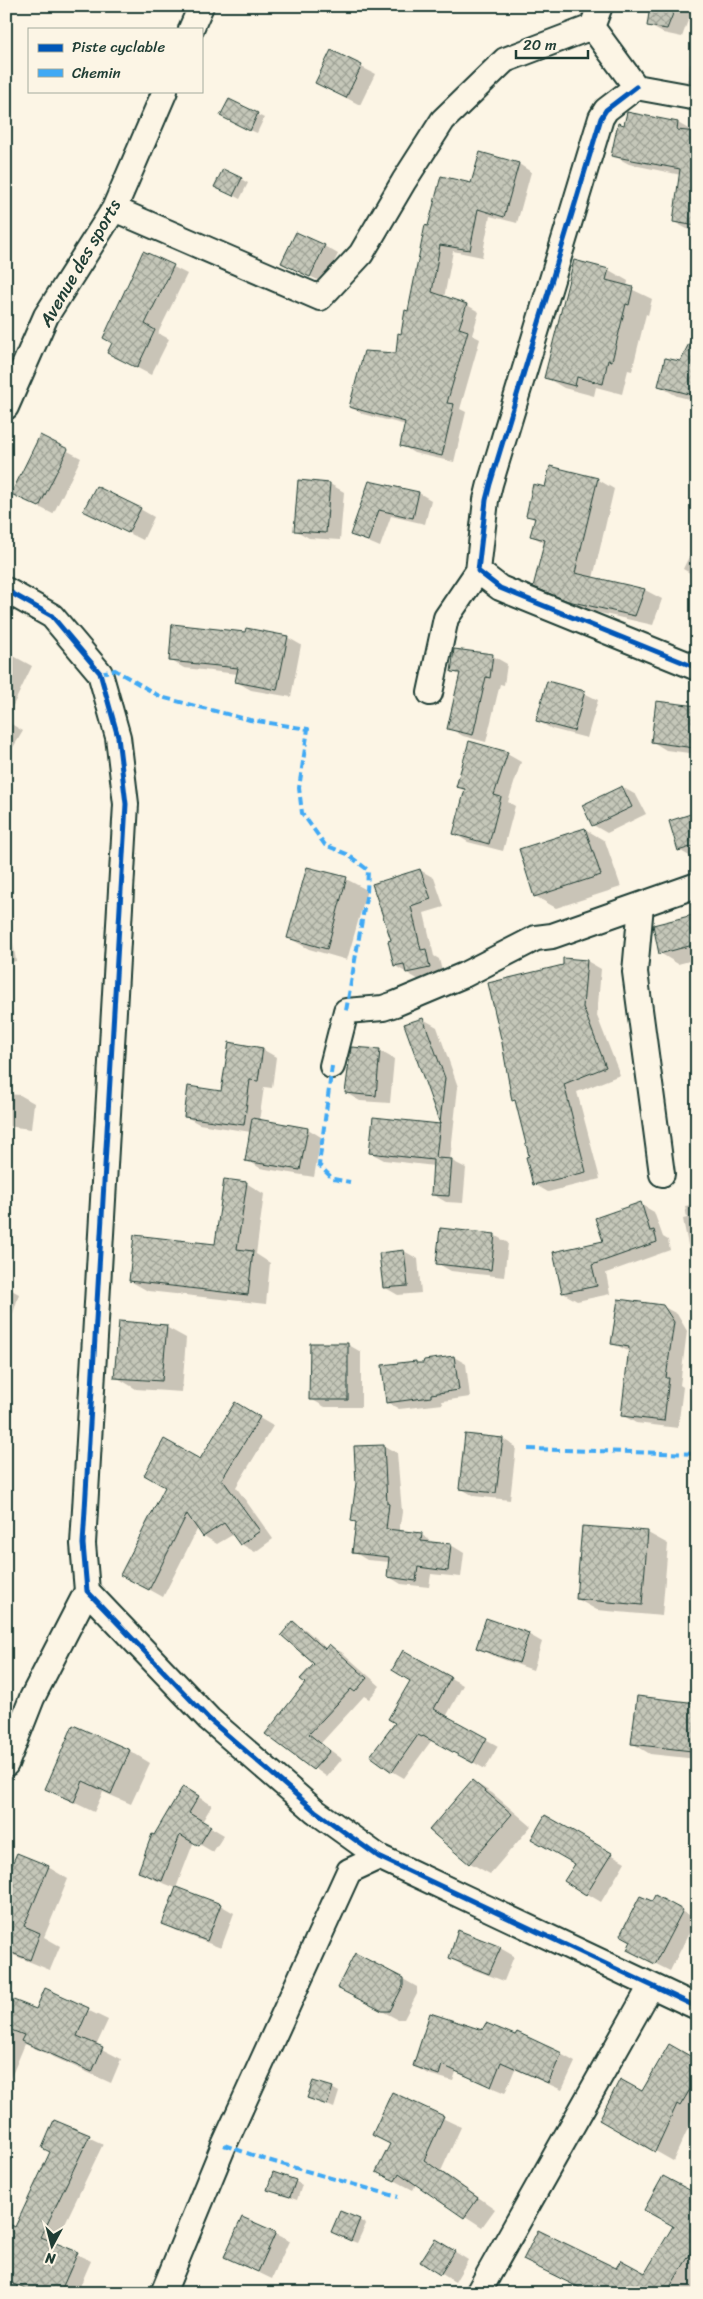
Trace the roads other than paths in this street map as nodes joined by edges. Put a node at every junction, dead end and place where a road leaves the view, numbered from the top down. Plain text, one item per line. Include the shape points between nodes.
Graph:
1 (201, 6) edge
2 (596, 17) edge
3 (191, 28) edge
4 (636, 87) junction
5 (165, 92) edge
6 (697, 98) edge
7 (114, 209) junction
8 (6, 408) edge
9 (478, 572) junction
10 (6, 590) edge
11 (697, 668) edge
12 (430, 693) dead end
13 (697, 885) edge
14 (641, 905) junction
15 (332, 1066) dead end
16 (662, 1174) dead end
17 (87, 1591) junction
18 (6, 1764) edge
19 (379, 1857) junction
20 (650, 1986) junction
21 (697, 2007) edge
22 (169, 2290) edge
23 (478, 2293) edge

1 - 3 street
2 - 4 street
2 - 7 street via 505,60 444,120 361,254 320,298
4 - 6 street
4 - 9 street via 606,110 601,118 490,484
5 - 7 street, Avenue des sports
7 - 8 street, Avenue des sports via 46,316
9 - 11 street via 500,588
9 - 12 street via 446,618
10 - 17 street via 52,616 100,673 118,737 126,804 98,1261 84,1544
13 - 14 street
14 - 15 street via 552,936 536,938 395,1004 346,1011
14 - 16 street via 635,972
17 - 18 street via 32,1698
17 - 19 street via 209,1719 315,1811
19 - 20 street
19 - 22 street via 349,1871 224,2145
20 - 21 street
20 - 23 street

